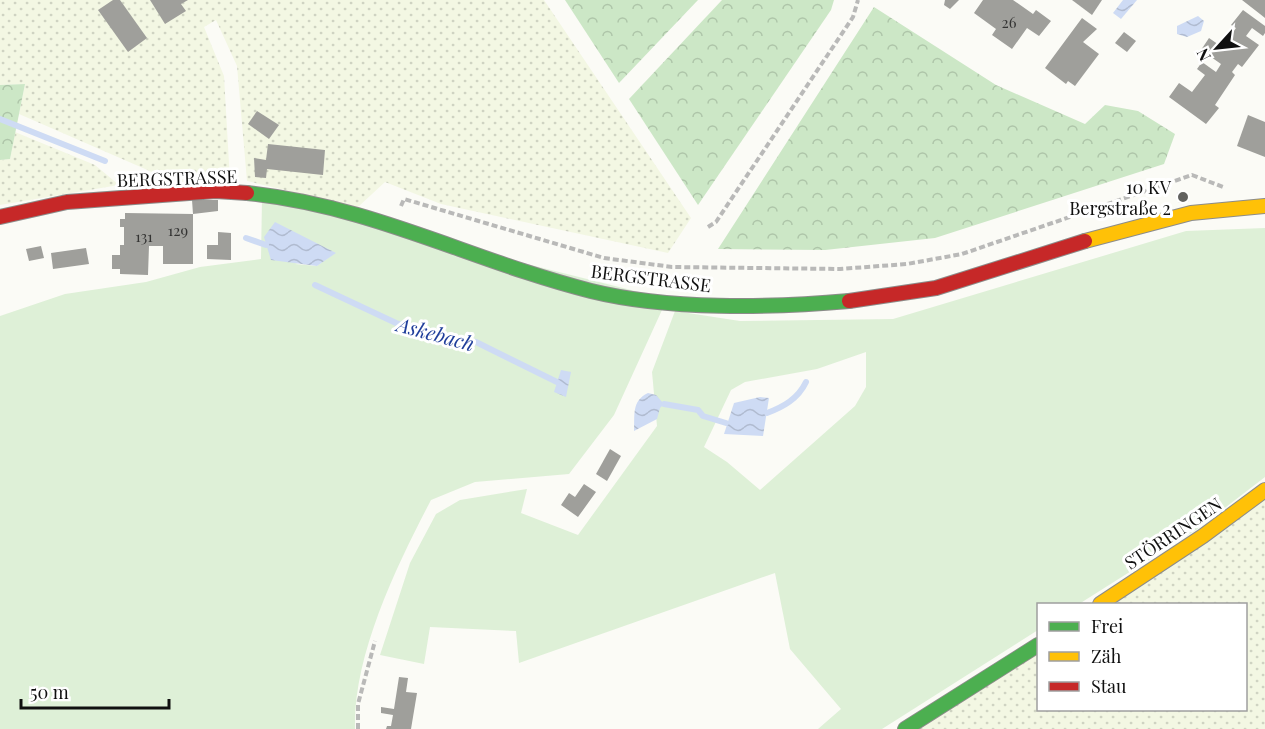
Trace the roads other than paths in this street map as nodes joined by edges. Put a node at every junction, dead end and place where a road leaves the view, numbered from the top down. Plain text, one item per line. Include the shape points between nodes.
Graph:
1 (1265, 206) edge
2 (0, 217) edge
3 (1265, 490) edge
4 (1102, 603) edge
5 (1037, 646) edge
6 (905, 729) edge

1 - 2 street, BERGSTRASSE via 1185,213 919,292 874,298 714,304 594,292 512,269 395,225 303,201 238,192 67,202
3 - 4 street, STÖRRINGEN via 1203,537
5 - 6 street

